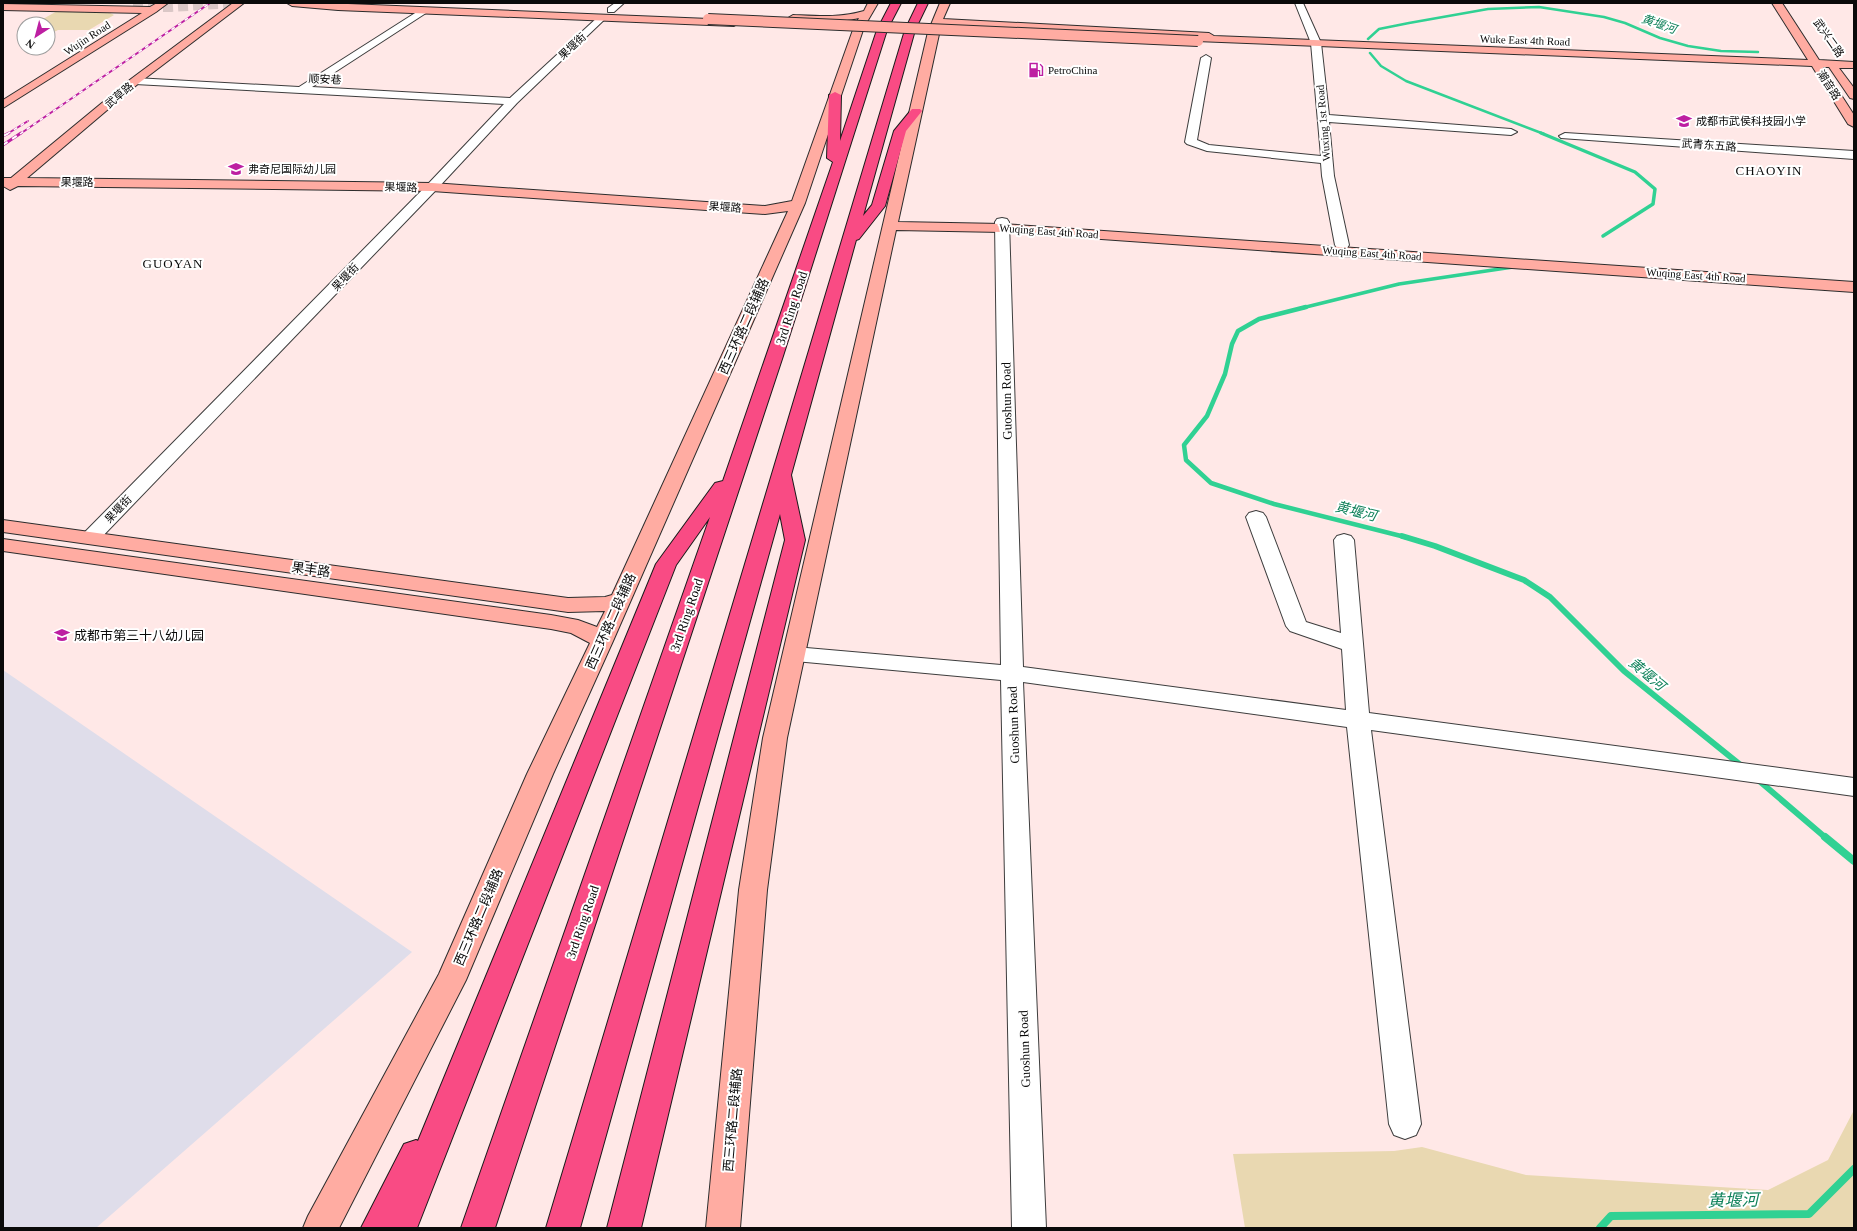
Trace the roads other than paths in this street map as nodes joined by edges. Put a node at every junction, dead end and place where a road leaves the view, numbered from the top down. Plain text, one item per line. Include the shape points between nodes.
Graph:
1 (163, 3) edge
2 (233, 3) edge
3 (239, 3) edge
4 (292, 3) edge
5 (325, 3) edge
6 (368, 3) edge
7 (620, 3) edge
8 (896, 3) edge
9 (923, 3) edge
10 (1299, 3) edge
11 (1777, 3) edge
12 (3, 5) edge
13 (120, 5) edge
14 (146, 6) edge
15 (495, 6) junction
16 (425, 7) edge
17 (870, 8) edge
18 (578, 9) junction
19 (520, 11) junction
20 (481, 13) junction
21 (606, 14) junction
22 (565, 16) junction
23 (939, 19) edge
24 (854, 40) junction
25 (1271, 43) junction
26 (1316, 45) junction
27 (1823, 52) dead end
28 (1206, 58) dead end
29 (1815, 65) junction
30 (1854, 65) edge
31 (1833, 66) junction
32 (1854, 69) edge
33 (135, 81) junction
34 (301, 90) junction
35 (3, 94) edge
36 (835, 95) junction
37 (1854, 96) edge
38 (513, 101) junction
39 (3, 105) edge
40 (916, 111) junction
41 (1324, 118) junction
42 (1854, 124) edge
43 (1511, 132) dead end
44 (1565, 136) dead end
45 (1854, 155) edge
46 (1327, 160) junction
47 (34, 166) junction
48 (832, 181) junction
49 (62, 185) junction
50 (9, 189) edge
51 (429, 190) junction
52 (798, 203) junction
53 (789, 223) junction
54 (891, 223) junction
55 (1002, 225) junction
56 (848, 245) junction
57 (1342, 245) junction
58 (1854, 280) edge
59 (1854, 287) edge
60 (736, 468) junction
61 (781, 473) junction
62 (1256, 517) dead end
63 (3, 526) edge
64 (90, 538) junction
65 (1344, 540) dead end
66 (3, 545) edge
67 (620, 600) junction
68 (602, 641) junction
69 (1352, 645) junction
70 (795, 654) junction
71 (1012, 673) junction
72 (1358, 721) junction
73 (1854, 787) edge
74 (474, 1045) junction
75 (1405, 1124) dead end
76 (320, 1228) edge
77 (378, 1228) edge
78 (400, 1228) edge
79 (478, 1228) edge
80 (562, 1228) edge
81 (624, 1228) edge
82 (723, 1228) edge
83 (1029, 1228) edge

1 - 14 street, Wujin Road
2 - 50 street, 武草路 via 131,79
3 - 33 street, 武草路
4 - 16 street
5 - 19 street
6 - 19 street
7 - 21 street, 果堰街
8 - 48 highway, 3rd Ring Road via 882,30
9 - 56 highway via 910,30
10 - 26 street, Wuxing 1st Road
11 - 29 street, 潮音路
12 - 13 street
12 - 14 street
13 - 14 street
14 - 35 street, Wujin Road
14 - 39 street, Wujin Road
15 - 16 street
15 - 18 street
15 - 19 street
16 - 20 street
16 - 34 street
17 - 21 street via 855,17 819,19
17 - 24 street, 西三环路二段辅路
18 - 19 street
18 - 21 street
19 - 20 street
19 - 22 street
19 - 25 street, Wuke East 4th Road, bridge
20 - 22 street
21 - 22 street
21 - 24 street via 825,27 846,32
21 - 38 street, 果堰街
23 - 25 street via 1199,44
23 - 40 street, 西三环路二段辅路
24 - 36 street, 西三环路二段辅路
25 - 26 street, Wuke East 4th Road
26 - 29 street, Wuke East 4th Road
26 - 41 street, Wuxing 1st Road
27 - 31 street, 武兴二路
28 - 46 street via 1191,142 1207,148
29 - 31 street, Wuke East 4th Road
29 - 42 street, 潮音路
30 - 31 street, Wuke East 4th Road
31 - 32 street, Wuke East 4th Road
31 - 37 street, 潮音路
33 - 34 street, 顺安巷
33 - 47 street, 武草路
34 - 38 street, 顺安巷
36 - 48 highway
36 - 52 street, 西三环路二段辅路
38 - 51 street, 果堰街
40 - 54 street, 西三环路二段辅路
40 - 56 highway via 900,131 878,206
41 - 43 street
41 - 46 street, Wuxing 1st Road
44 - 45 street, 武青东五路
46 - 57 street, Wuxing 1st Road
47 - 49 street
47 - 50 street, 武草路
48 - 60 highway, 3rd Ring Road
49 - 50 street, 果堰路
49 - 51 street, 果堰路
51 - 52 street, 果堰路 via 764,210
51 - 53 street, 果堰路 via 762,215
51 - 64 street, 果堰街
52 - 53 street, 西三环路二段辅路
53 - 67 street, 西三环路二段辅路
54 - 55 street, Wuqing East 4th Road
54 - 70 street, 西三环路二段辅路
55 - 57 street, Wuqing East 4th Road
55 - 59 street, Wuqing East 4th Road
55 - 71 street, Guoshun Road
56 - 61 highway
57 - 58 street, Wuqing East 4th Road
60 - 74 highway via 666,564
60 - 79 highway, 3rd Ring Road
61 - 80 highway
61 - 81 highway via 795,540
62 - 69 street via 1297,626
63 - 64 street, 果丰路
64 - 67 street, 果丰路 via 568,605 605,604
65 - 69 street
66 - 68 street, 果丰路 via 551,622 594,633
67 - 68 street, 西三环路二段辅路
68 - 76 street, 西三环路二段辅路 via 540,774 451,980
69 - 72 street
70 - 71 street
70 - 82 street, 西三环路二段辅路 via 774,738 753,890
71 - 72 street
71 - 83 street, Guoshun Road
72 - 73 street
72 - 75 street
74 - 77 highway
74 - 78 highway

